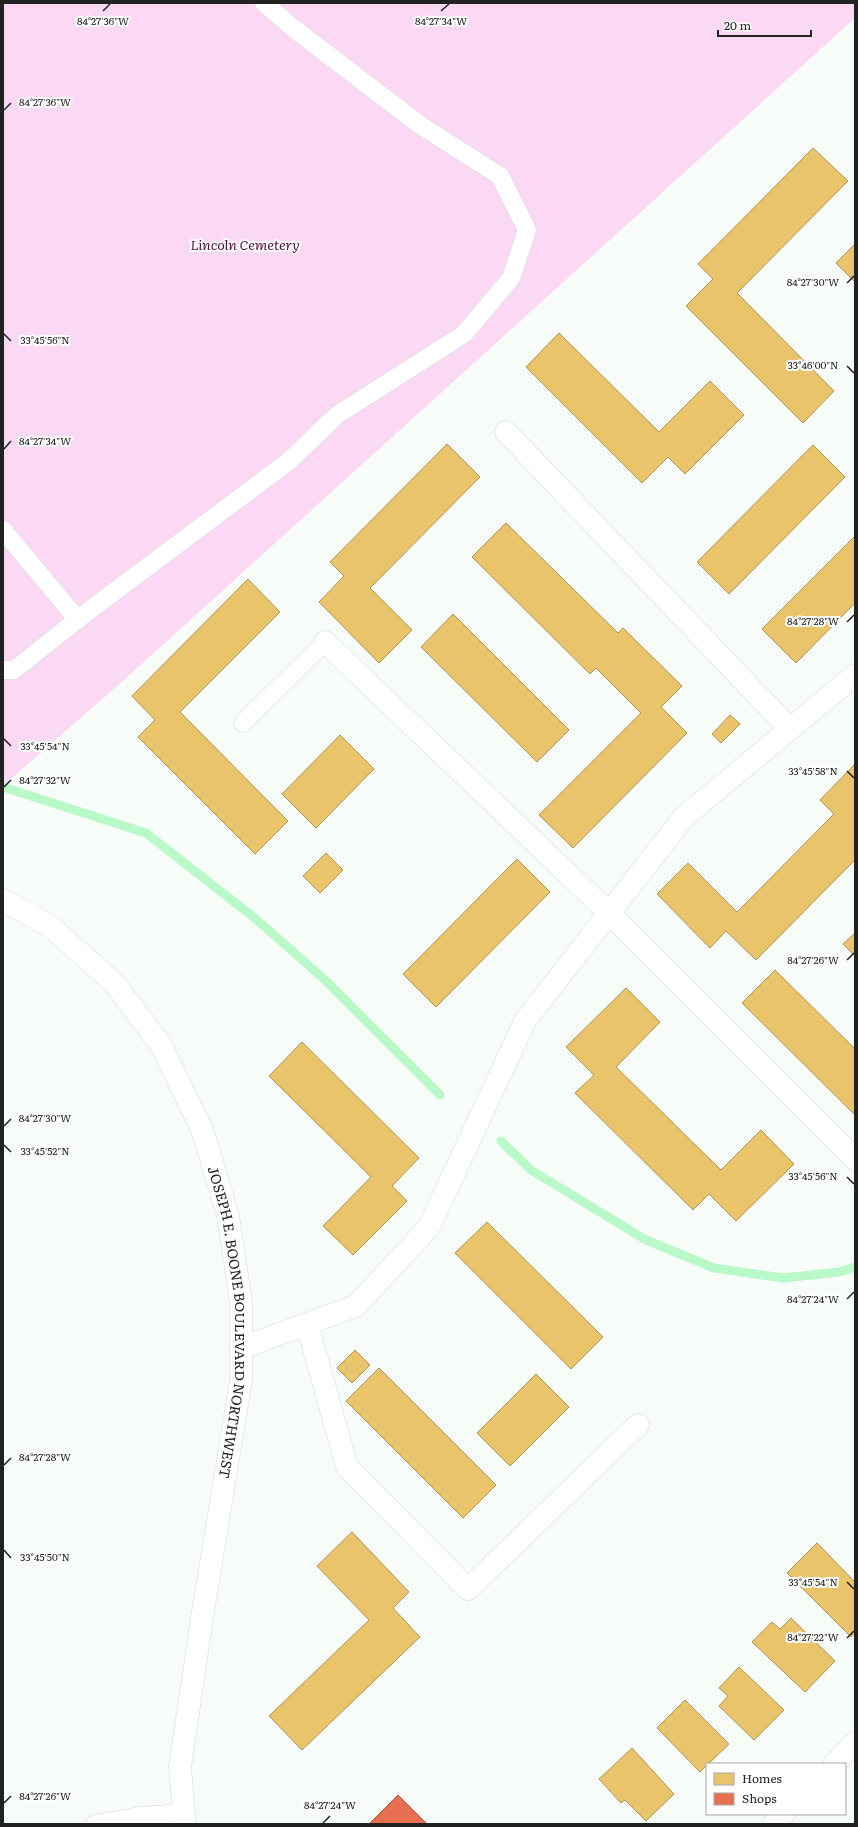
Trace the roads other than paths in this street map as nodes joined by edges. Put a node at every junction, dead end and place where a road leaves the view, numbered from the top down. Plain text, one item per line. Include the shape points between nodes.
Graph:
1 (264, 3) edge
2 (506, 432) dead end
3 (3, 530) edge
4 (78, 620) junction
5 (325, 642) joint
6 (3, 670) edge
7 (855, 675) edge
8 (243, 723) dead end
9 (790, 729) junction
10 (3, 900) edge
11 (609, 913) junction
12 (855, 1159) edge
13 (307, 1324) junction
14 (241, 1348) junction
15 (638, 1425) dead end
16 (855, 1743) edge
17 (835, 1763) edge
18 (185, 1819) edge
19 (95, 1824) edge

1 - 4 lane via 420,125 500,176 526,230 511,278 464,334 337,415 289,461
2 - 9 street
3 - 4 lane
4 - 6 lane via 14,670
5 - 8 lane
5 - 11 street
7 - 9 street
9 - 11 street via 684,817
10 - 14 street, JOSEPH E. BOONE BOULEVARD NORTHWEST via 50,926 114,983 161,1045 203,1132 228,1216 241,1302
11 - 12 street
11 - 13 street via 525,1021 429,1227 356,1306
13 - 14 street
13 - 15 street via 347,1467 468,1589
14 - 18 street, JOSEPH E. BOONE BOULEVARD NORTHWEST via 241,1380 180,1767
16 - 17 street
18 - 19 lane via 140,1816

